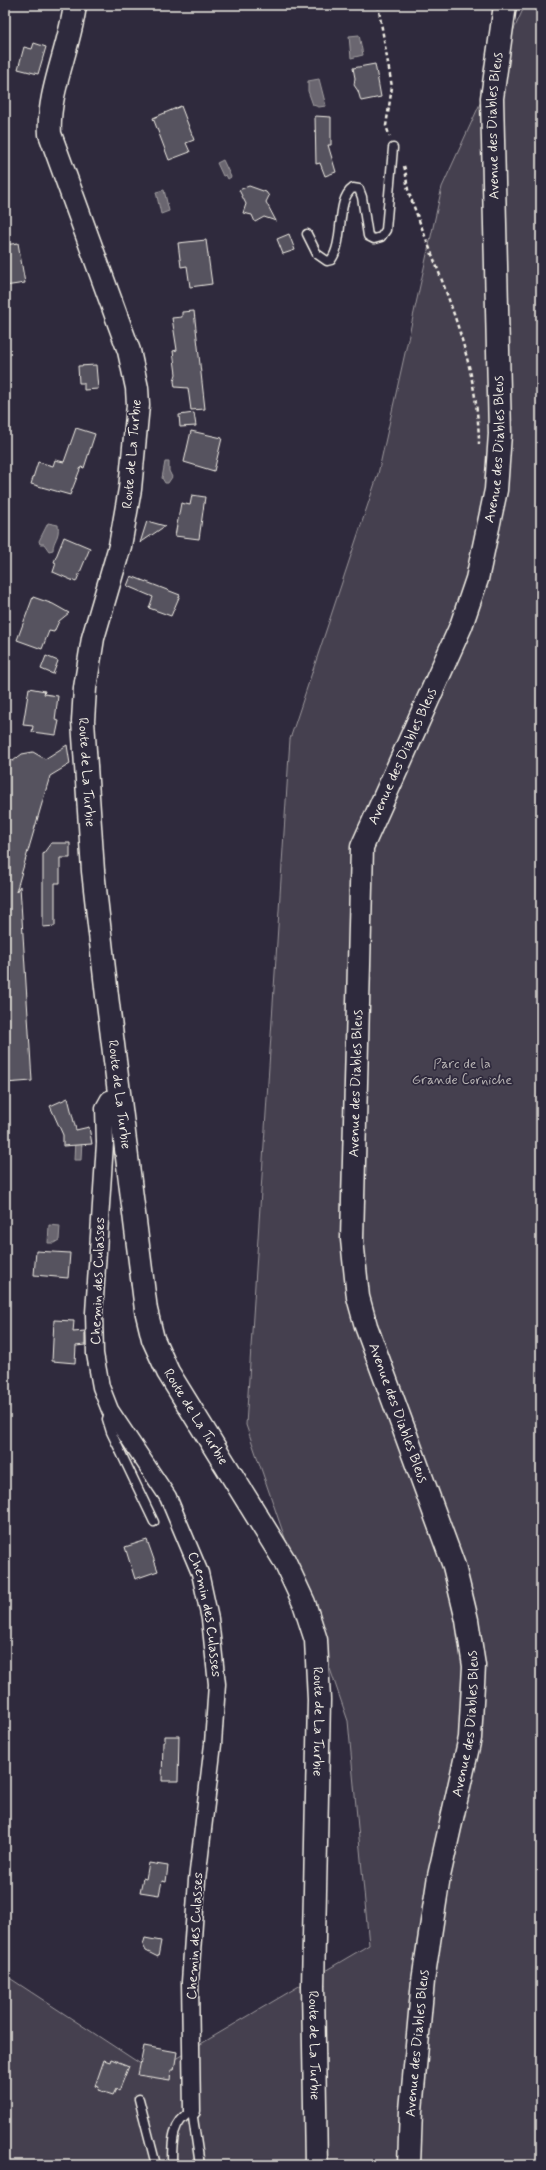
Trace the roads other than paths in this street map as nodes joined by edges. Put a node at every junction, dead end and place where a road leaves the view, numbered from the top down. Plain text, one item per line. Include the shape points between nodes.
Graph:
1 (75, 5) edge
2 (505, 5) edge
3 (393, 148) road end
4 (307, 234) dead end
5 (120, 1096) junction
6 (110, 1410) junction
7 (154, 1522) dead end
8 (139, 2099) dead end
9 (192, 2111) junction
10 (156, 2165) edge
11 (172, 2165) edge
12 (200, 2165) edge
13 (316, 2165) edge
14 (409, 2165) edge

1 - 5 main road, Route de La Turbie via 68,46 49,120 50,134 129,351 138,405 133,468 125,520 93,638 85,688 83,722 93,871
2 - 14 main road, Avenue des Diables Bleus via 492,98 500,434 496,490 477,579 461,626 362,847 352,1239 358,1297 366,1326 454,1566 467,1620 474,1666 470,1738 439,1876 423,1981 410,2110
3 - 4 lane via 386,230 381,237 374,239 368,236 362,197 359,189 353,188 346,195 336,248 331,260 327,261 317,254
5 - 6 street, Chemin des Culasses via 109,1099 104,1108 105,1143 94,1313 101,1387
5 - 13 main road, Route de La Turbie via 146,1310 153,1339 168,1372 284,1560 304,1603 316,1640 319,1700 313,1986
6 - 7 lane via 107,1419 111,1432
6 - 9 street, Chemin des Culasses via 168,1497 200,1574 210,1619 217,1684 214,1744 197,1880 190,1982
8 - 10 lane
9 - 11 lane via 182,2117 175,2130
9 - 12 lane, Chemin des Culasses

